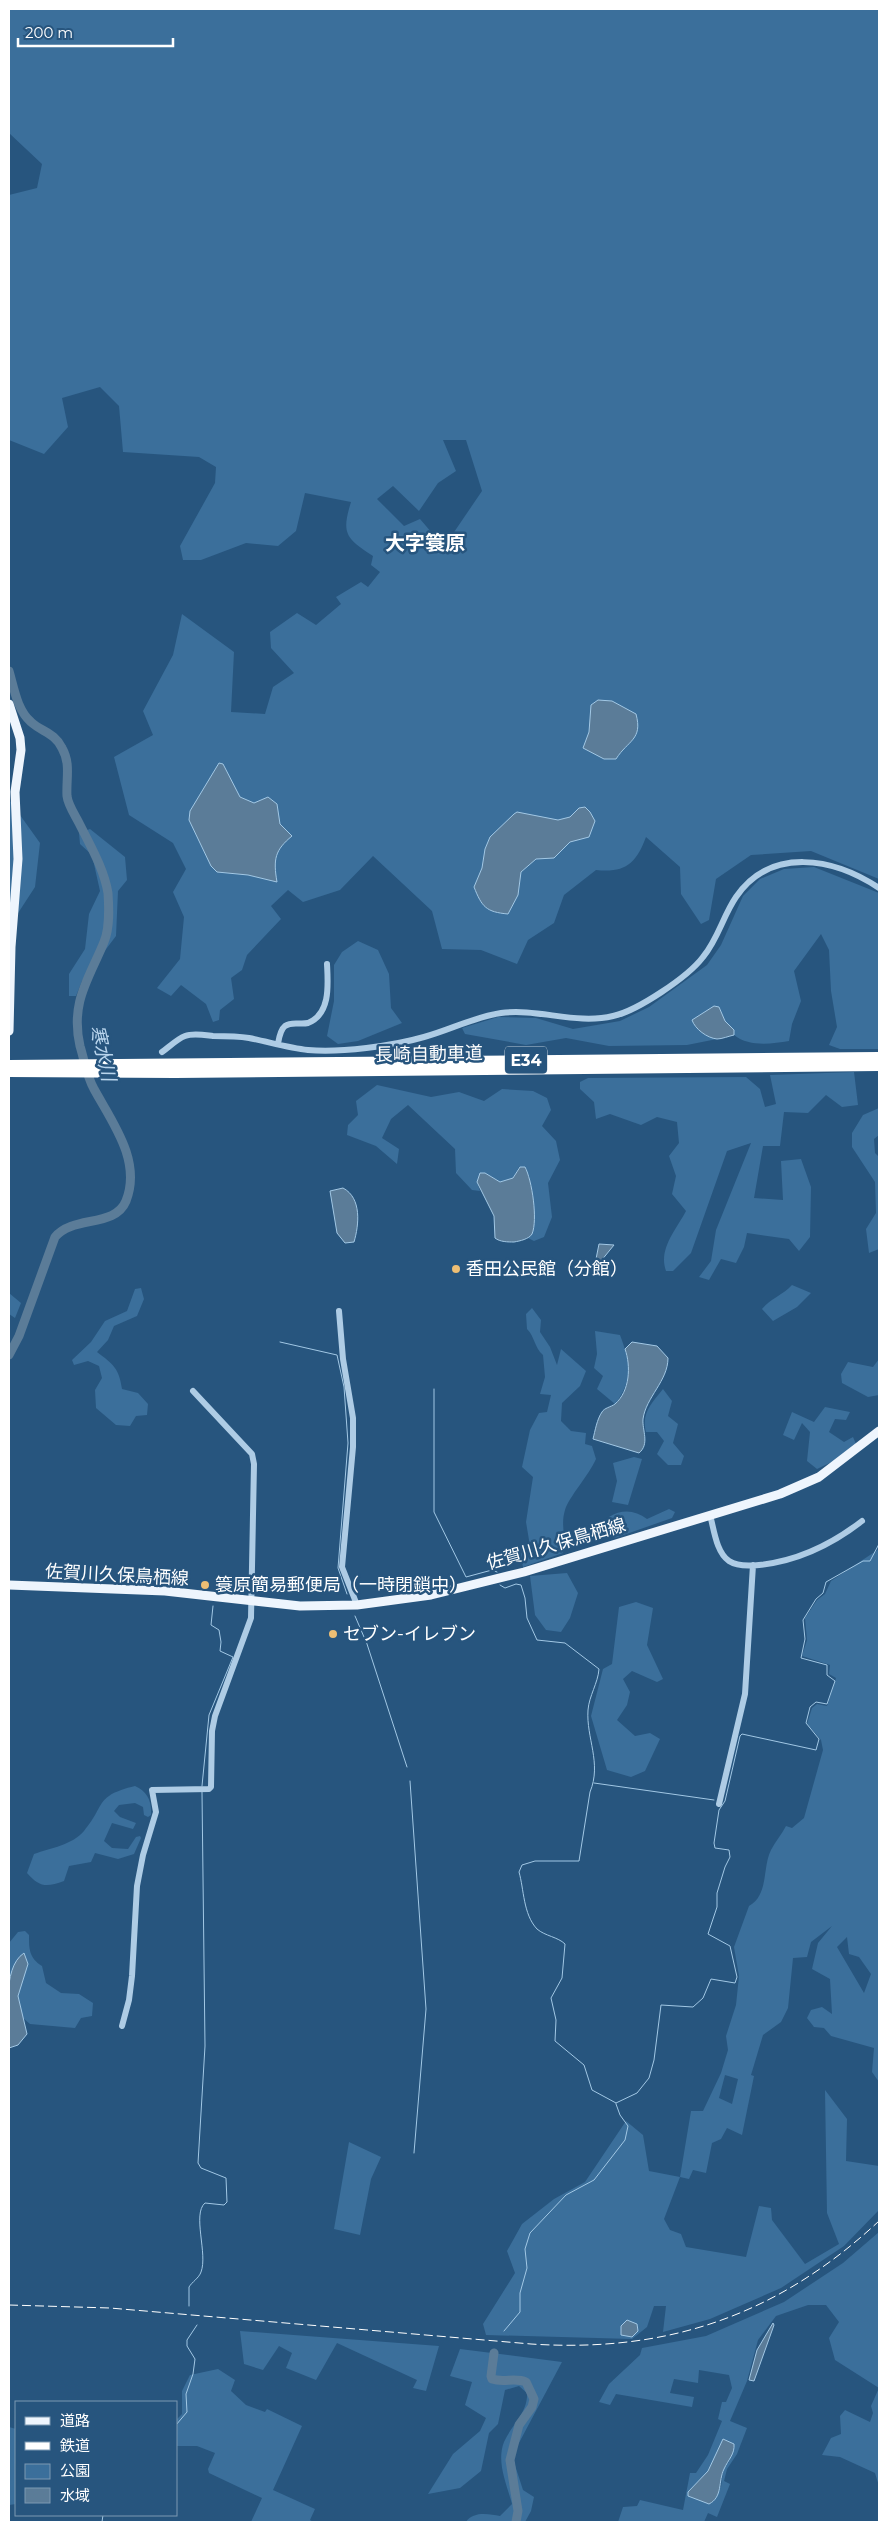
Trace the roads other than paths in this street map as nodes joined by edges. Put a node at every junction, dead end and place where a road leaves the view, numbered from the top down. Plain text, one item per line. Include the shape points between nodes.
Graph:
1 (9, 704) edge
2 (879, 888) edge
3 (327, 964) dead end
4 (9, 1031) edge
5 (278, 1044) junction
6 (162, 1052) dead end
7 (879, 1057) edge
8 (9, 1065) edge
9 (879, 1066) edge
10 (174, 1068) junction
11 (9, 1072) edge
12 (339, 1311) dead end
13 (193, 1391) dead end
14 (879, 1431) edge
15 (710, 1515) junction
16 (862, 1521) dead end
17 (753, 1565) junction
18 (9, 1585) edge
19 (252, 1602) junction
20 (357, 1605) junction
21 (719, 1804) dead end
22 (122, 2026) dead end

1 - 4 main road via 21,750 15,792 18,859
2 - 5 street via 821,862 805,861 770,868 743,887 712,946 698,963 643,1004 615,1016 586,1018 501,1013 480,1017 425,1037 353,1049 324,1051
3 - 5 street via 328,989 323,1009 308,1022 286,1026
5 - 6 street via 194,1034 185,1036
7 - 10 highway, 長崎自動車道 / E34
8 - 10 highway, 長崎自動車道 / E34
9 - 10 highway, 長崎自動車道 / E34
10 - 11 highway, 長崎自動車道 / E34
12 - 20 street via 353,1418 342,1568
13 - 19 street via 252,1454
14 - 15 main road, 佐賀川久保鳥栖線 via 819,1477 780,1494
15 - 17 street via 724,1556 739,1565
15 - 20 main road, 佐賀川久保鳥栖線 via 510,1575 431,1595
16 - 17 street via 842,1536 804,1555
17 - 21 street via 745,1694
18 - 19 main road, 佐賀川久保鳥栖線 via 165,1591
19 - 20 main road, 佐賀川久保鳥栖線 via 300,1606
19 - 22 street via 248,1630 215,1716 211,1787 152,1790 156,1812 142,1855 137,1886 132,1976

